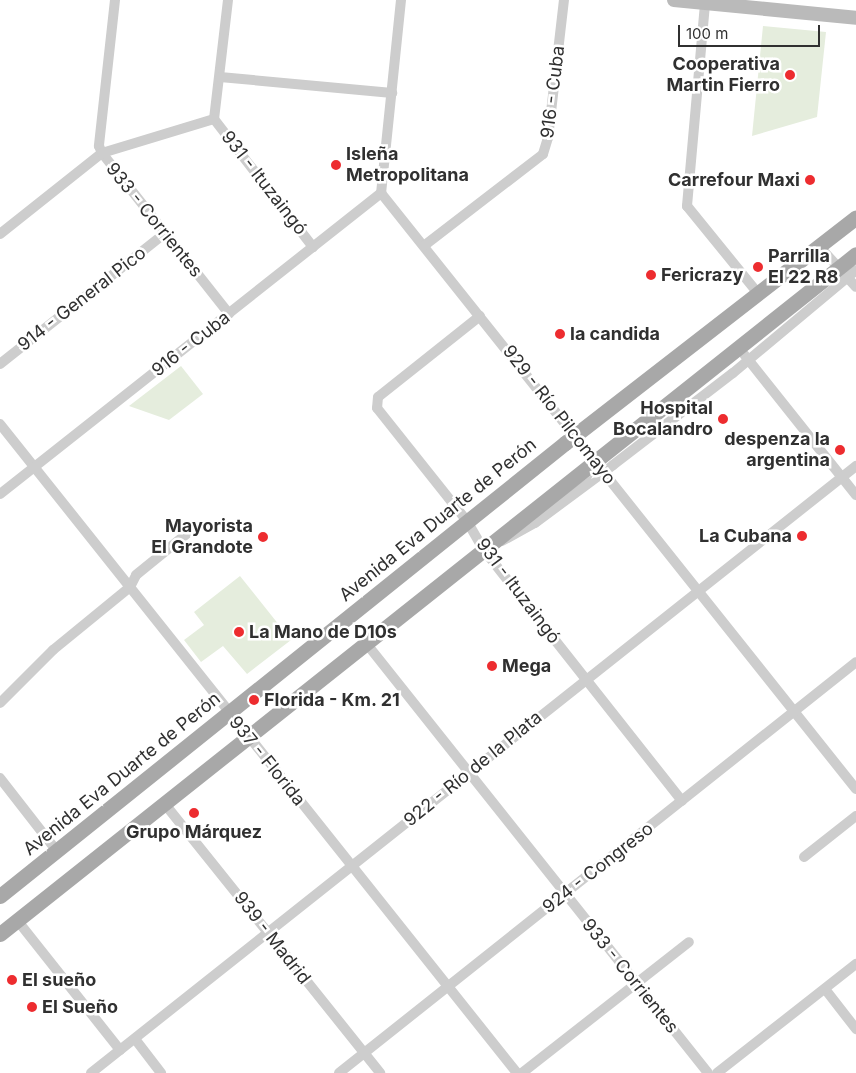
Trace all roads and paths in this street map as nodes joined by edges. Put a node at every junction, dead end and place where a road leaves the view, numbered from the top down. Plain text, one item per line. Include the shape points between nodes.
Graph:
1 (115, 0) edge
2 (228, 0) edge
3 (401, 0) edge
4 (564, 0) edge
5 (674, 0) edge
6 (705, 4) junction
7 (774, 5) edge
8 (856, 18) edge
9 (220, 77) junction
10 (392, 93) junction
11 (214, 119) junction
12 (100, 149) junction
13 (381, 193) junction
14 (856, 216) edge
15 (165, 233) junction
16 (0, 234) edge
17 (425, 245) junction
18 (819, 246) junction
19 (313, 247) junction
20 (856, 254) edge
21 (848, 272) edge
22 (856, 287) edge
23 (757, 292) junction
24 (229, 314) junction
25 (480, 316) junction
26 (744, 354) junction
27 (0, 364) edge
28 (0, 424) edge
29 (574, 435) junction
30 (599, 466) junction
31 (856, 466) edge
32 (34, 467) junction
33 (842, 478) junction
34 (0, 494) edge
35 (856, 495) edge
36 (468, 524) junction
37 (195, 528) dead end
38 (483, 550) junction
39 (130, 587) junction
40 (699, 590) junction
41 (366, 643) junction
42 (856, 662) edge
43 (586, 678) junction
44 (0, 703) edge
45 (795, 711) junction
46 (228, 712) junction
47 (248, 736) junction
48 (471, 772) junction
49 (0, 778) edge
50 (856, 789) edge
51 (682, 801) junction
52 (164, 803) junction
53 (856, 816) edge
54 (56, 850) junction
55 (804, 856) dead end
56 (352, 867) junction
57 (565, 894) junction
58 (0, 896) edge
59 (16, 920) junction
60 (0, 934) edge
61 (268, 934) junction
62 (689, 942) dead end
63 (856, 964) edge
64 (637, 983) junction
65 (449, 987) junction
66 (824, 989) junction
67 (856, 1029) edge
68 (135, 1039) junction
69 (120, 1050) junction
70 (364, 1053) junction
71 (91, 1073) edge
72 (161, 1073) edge
73 (339, 1073) edge
74 (380, 1073) edge
75 (517, 1073) edge
76 (522, 1073) edge
77 (708, 1073) edge
78 (716, 1073) edge

1 - 12 street, 933 - Corrientes
2 - 9 street, 931 - Ituzaingó
3 - 10 street
4 - 17 street, 916 - Cuba via 548,138 543,154
5 - 6 street
6 - 7 street
6 - 23 street via 687,206
7 - 8 street
9 - 10 street
9 - 11 street, 931 - Ituzaingó
10 - 13 street
11 - 12 street
11 - 19 street, 931 - Ituzaingó
12 - 15 street, 933 - Corrientes
12 - 16 street
13 - 17 street, 929 - Río Pilcomayo
13 - 19 street, 916 - Cuba
14 - 18 main road, Avenida Eva Duarte de Perón
15 - 24 street, 933 - Corrientes
15 - 27 street, 914 - General Pico
17 - 25 street, 929 - Río Pilcomayo
18 - 21 street
18 - 23 main road, Avenida Eva Duarte de Perón
19 - 24 street, 916 - Cuba
20 - 21 main road
21 - 22 street
21 - 26 main road
23 - 29 main road, Avenida Eva Duarte de Perón
24 - 32 street, 916 - Cuba
25 - 29 street, 929 - Río Pilcomayo
25 - 36 street, 931 - Ituzaingó via 376,402 379,412
26 - 30 main road
26 - 33 street
28 - 32 street, 937 - Florida
29 - 30 street, 929 - Río Pilcomayo
29 - 36 main road, Avenida Eva Duarte de Perón via 521,478 509,495
30 - 38 main road
30 - 40 street, 929 - Río Pilcomayo
31 - 33 street, 922 - Río de la Plata
32 - 34 street, 916 - Cuba
32 - 39 street, 937 - Florida
33 - 35 street
33 - 40 street, 922 - Río de la Plata
36 - 38 street, 931 - Ituzaingó
36 - 46 main road, Avenida Eva Duarte de Perón
37 - 39 street via 136,575
38 - 41 main road
38 - 43 street, 931 - Ituzaingó
39 - 44 street via 53,650
39 - 46 street, 937 - Florida
40 - 43 street, 922 - Río de la Plata
40 - 45 street, 929 - Río Pilcomayo
41 - 47 main road
41 - 48 street, 933 - Corrientes
42 - 45 street, 924 - Congreso
43 - 48 street, 922 - Río de la Plata
43 - 51 street, 931 - Ituzaingó
45 - 50 street, 929 - Río Pilcomayo
45 - 51 street, 924 - Congreso
46 - 47 street, 937 - Florida
46 - 54 main road, Avenida Eva Duarte de Perón
47 - 52 main road
47 - 56 street, 937 - Florida
48 - 56 street, 922 - Río de la Plata
48 - 57 street, 933 - Corrientes
49 - 54 street
51 - 57 street, 924 - Congreso
52 - 59 main road
52 - 61 street, 939 - Madrid
53 - 55 street
54 - 58 main road, Avenida Eva Duarte de Perón
56 - 61 street, 922 - Río de la Plata
56 - 65 street, 937 - Florida
57 - 64 street, 933 - Corrientes
57 - 65 street, 924 - Congreso
59 - 60 main road
59 - 69 street
61 - 68 street, 922 - Río de la Plata
61 - 70 street, 939 - Madrid
62 - 64 street
63 - 66 street
64 - 76 street
64 - 77 street, 933 - Corrientes
65 - 70 street, 924 - Congreso
65 - 75 street, 937 - Florida
66 - 67 street
66 - 78 street
68 - 69 street, 922 - Río de la Plata
68 - 72 street
69 - 71 street, 922 - Río de la Plata
70 - 73 street, 924 - Congreso
70 - 74 street, 939 - Madrid

